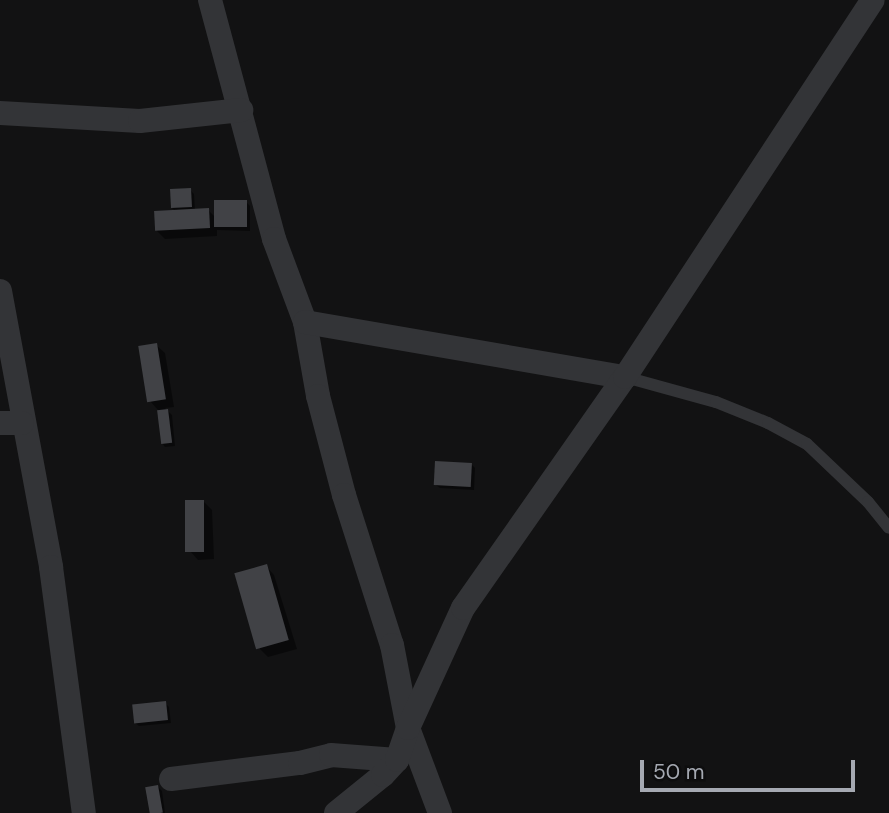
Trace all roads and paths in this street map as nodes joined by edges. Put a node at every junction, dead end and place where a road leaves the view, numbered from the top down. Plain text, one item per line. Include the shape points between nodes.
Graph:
1 (210, 0) edge
2 (873, 0) edge
3 (241, 110) junction
4 (0, 113) edge
5 (0, 291) edge
6 (304, 322) junction
7 (625, 377) junction
8 (11, 423) edge
9 (889, 528) edge
10 (408, 728) junction
11 (397, 760) junction
12 (171, 779) dead end
13 (84, 813) edge
14 (336, 813) edge
15 (440, 813) edge

1 - 3 street
2 - 7 street
3 - 4 street via 140,121
3 - 6 street via 274,239
5 - 8 street
6 - 7 street
6 - 10 street via 344,495 392,645
7 - 9 lane via 716,402 807,444
7 - 10 street via 463,608
8 - 13 street via 51,567
10 - 11 street
10 - 15 street
11 - 12 street via 331,755
11 - 14 street

